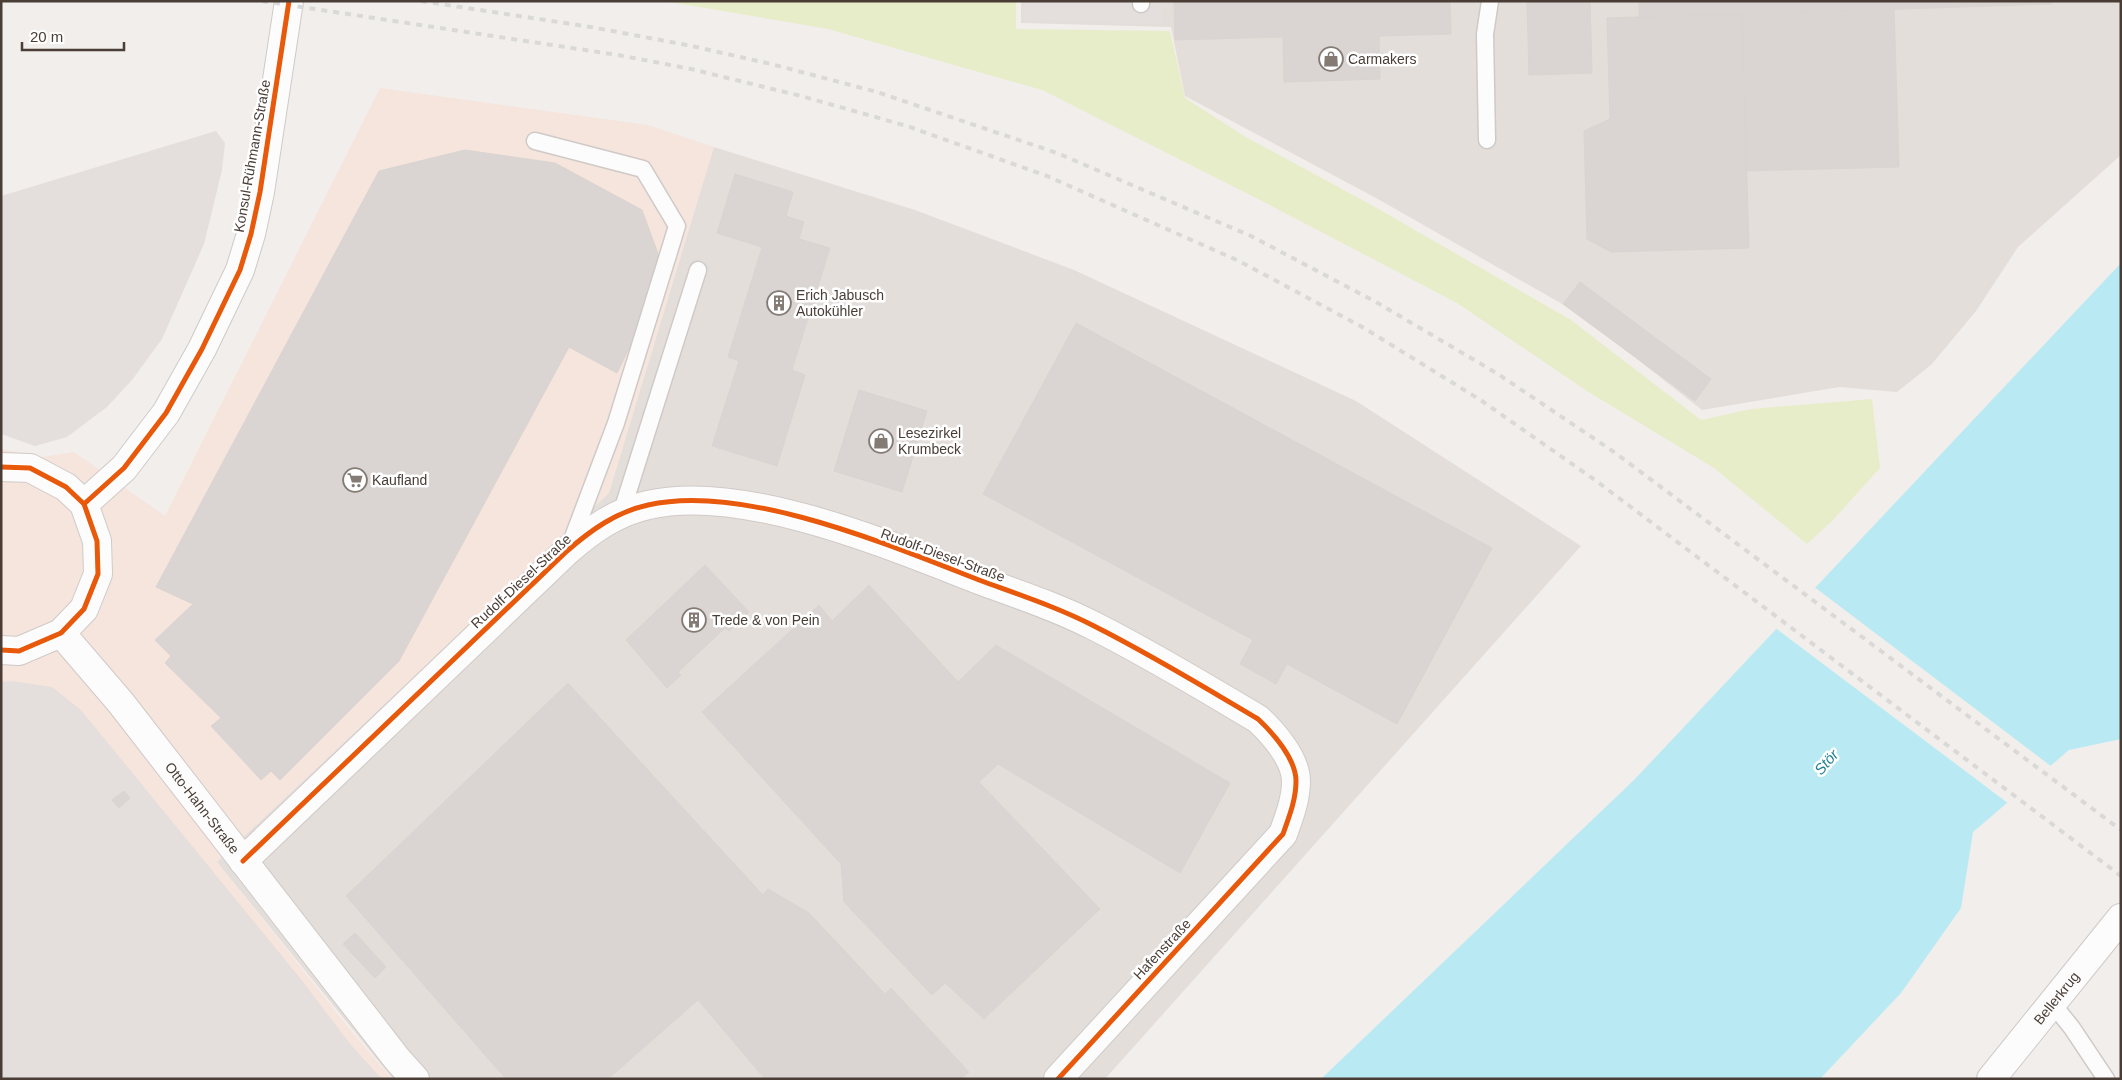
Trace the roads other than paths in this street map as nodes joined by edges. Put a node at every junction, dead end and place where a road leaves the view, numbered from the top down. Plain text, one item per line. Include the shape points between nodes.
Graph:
1 (290, 1) edge
2 (1490, 1) edge
3 (1487, 140) dead end
4 (535, 141) dead end
5 (698, 270) dead end
6 (1, 467) edge
7 (84, 504) junction
8 (621, 514) junction
9 (567, 551) junction
10 (61, 633) junction
11 (1, 650) edge
12 (1283, 834) joint
13 (243, 861) junction
14 (2121, 918) edge
15 (2052, 1003) junction
16 (415, 1079) edge
17 (1058, 1079) edge
18 (1991, 1079) edge
19 (2106, 1079) edge

1 - 7 street, Konsul-Rühmann-Straße via 260,192 240,270 202,349 166,413 124,468
2 - 3 lane via 1485,34
4 - 9 lane via 643,169 677,226 616,423
5 - 8 lane
6 - 7 street via 30,468 66,487
7 - 10 street via 98,541 98,574 84,609
8 - 9 street, Rudolf-Diesel-Straße via 604,522
8 - 12 street, Rudolf-Diesel-Straße via 647,505 694,500 769,510 902,550 1092,625 1258,718 1277,736 1297,779 1293,805
9 - 13 street, Rudolf-Diesel-Straße
10 - 11 street via 20,650
10 - 13 street, Otto-Hahn-Straße via 121,703
12 - 17 street, Hafenstraße
13 - 16 street, Otto-Hahn-Straße via 396,1059
14 - 15 street, Bellerkrug
15 - 18 street, Bellerkrug
15 - 19 lane

